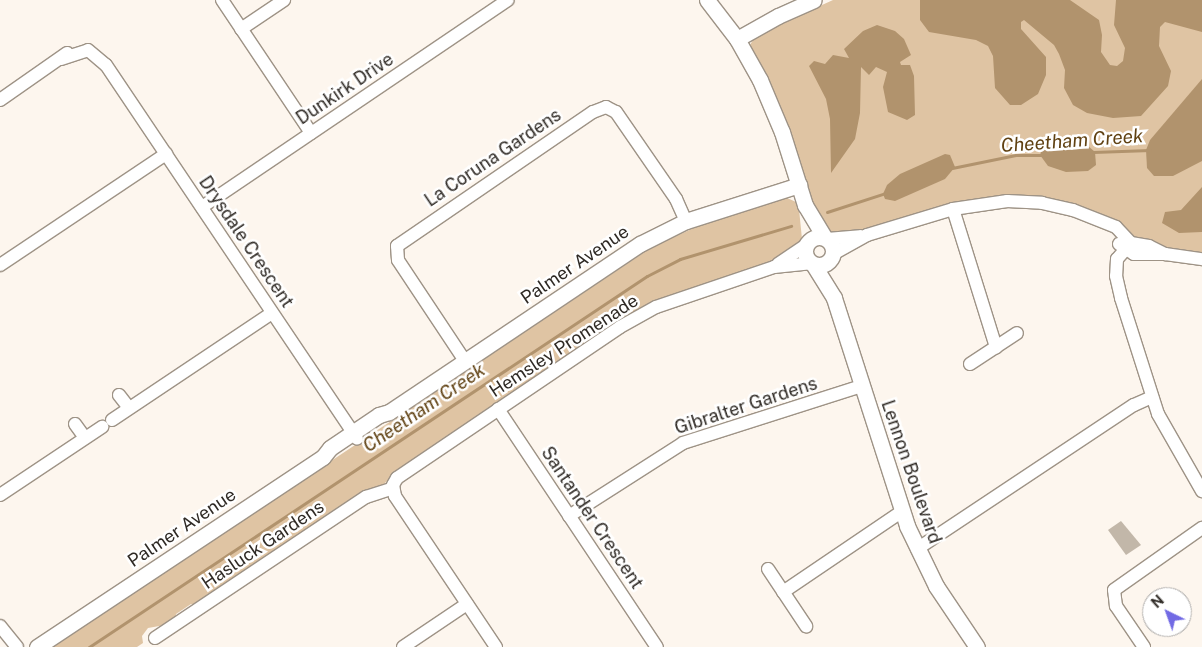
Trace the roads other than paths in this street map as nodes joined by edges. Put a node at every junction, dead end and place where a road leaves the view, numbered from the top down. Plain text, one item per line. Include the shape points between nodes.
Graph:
1 (222, 0) edge
2 (284, 0) edge
3 (508, 0) edge
4 (707, 0) edge
5 (814, 0) edge
6 (241, 29) junction
7 (736, 39) junction
8 (0, 100) edge
9 (311, 133) junction
10 (166, 154) junction
11 (798, 185) junction
12 (805, 205) junction
13 (202, 207) junction
14 (953, 209) junction
15 (686, 222) junction
16 (867, 235) junction
17 (825, 238) junction
18 (807, 244) junction
19 (1129, 248) junction
20 (832, 256) junction
21 (1202, 259) edge
22 (813, 264) junction
23 (0, 265) edge
24 (774, 267) junction
25 (834, 298) junction
26 (272, 313) junction
27 (1017, 333) dead end
28 (996, 347) junction
29 (465, 361) junction
30 (970, 364) dead end
31 (862, 386) junction
32 (119, 395) dead end
33 (1152, 397) junction
34 (129, 408) junction
35 (498, 409) junction
36 (75, 424) dead end
37 (355, 435) junction
38 (85, 438) junction
39 (394, 488) junction
40 (1202, 491) edge
41 (0, 495) edge
42 (901, 512) junction
43 (569, 516) junction
44 (1202, 528) edge
45 (917, 549) junction
46 (768, 569) dead end
47 (783, 592) junction
48 (467, 604) junction
49 (0, 626) edge
50 (806, 626) dead end
51 (62, 630) junction
52 (155, 638) dead end
53 (17, 647) edge
54 (37, 647) edge
55 (48, 647) edge
56 (403, 647) edge
57 (496, 647) edge
58 (657, 647) edge
59 (977, 647) edge
60 (1144, 647) edge

1 - 6 street
2 - 6 street
3 - 9 street, Dunkirk Drive
4 - 7 street
5 - 7 street
6 - 9 street
7 - 11 street via 775,113
8 - 10 street, Drysdale Crescent via 61,59 88,50 106,65
9 - 13 street, Dunkirk Drive
10 - 13 street, Drysdale Crescent
10 - 23 street
11 - 12 street
11 - 15 street, Palmer Avenue
12 - 17 street
12 - 18 street
13 - 26 street, Drysdale Crescent
14 - 16 street
14 - 19 street via 993,201 1060,206 1116,227
14 - 28 street
15 - 29 street, Palmer Avenue via 640,244
15 - 29 street, La Coruna Gardens via 676,199 616,112 606,107 594,112 397,246 398,260
16 - 17 street
16 - 20 street
17 - 18 street via 814,237
17 - 20 street via 832,245
18 - 22 street via 805,255
18 - 24 street, Hemsley Promenade
19 - 21 street via 1149,246 1165,254
19 - 33 street via 1115,270
20 - 22 street via 823,264
20 - 25 street, Lennon Boulevard
22 - 24 street, Hemsley Promenade
22 - 25 street, Lennon Boulevard
24 - 35 street, Hemsley Promenade via 676,299 639,316
25 - 31 street, Lennon Boulevard
26 - 34 street
26 - 37 street, Drysdale Crescent
27 - 28 street
28 - 30 street
29 - 37 street, Palmer Avenue
31 - 42 street, Lennon Boulevard
31 - 43 street, Gibralter Gardens via 683,443
32 - 34 street
33 - 40 street via 1171,442
33 - 45 street via 1134,405
34 - 38 street
35 - 39 street, Hemsley Promenade via 400,475
35 - 43 street, Santander Crescent
36 - 38 street
37 - 51 street, Palmer Avenue via 333,454 323,457
38 - 41 street
39 - 48 street via 395,496
39 - 52 street, Hasluck Gardens via 366,497
42 - 45 street, Lennon Boulevard
42 - 47 street
43 - 58 street, Santander Crescent
44 - 60 street via 1119,585 1114,593 1116,606
45 - 59 street, Lennon Boulevard
46 - 47 street
47 - 50 street
48 - 56 street
48 - 57 street
49 - 53 street
51 - 54 street, Palmer Avenue
51 - 55 street, Palmer Avenue

